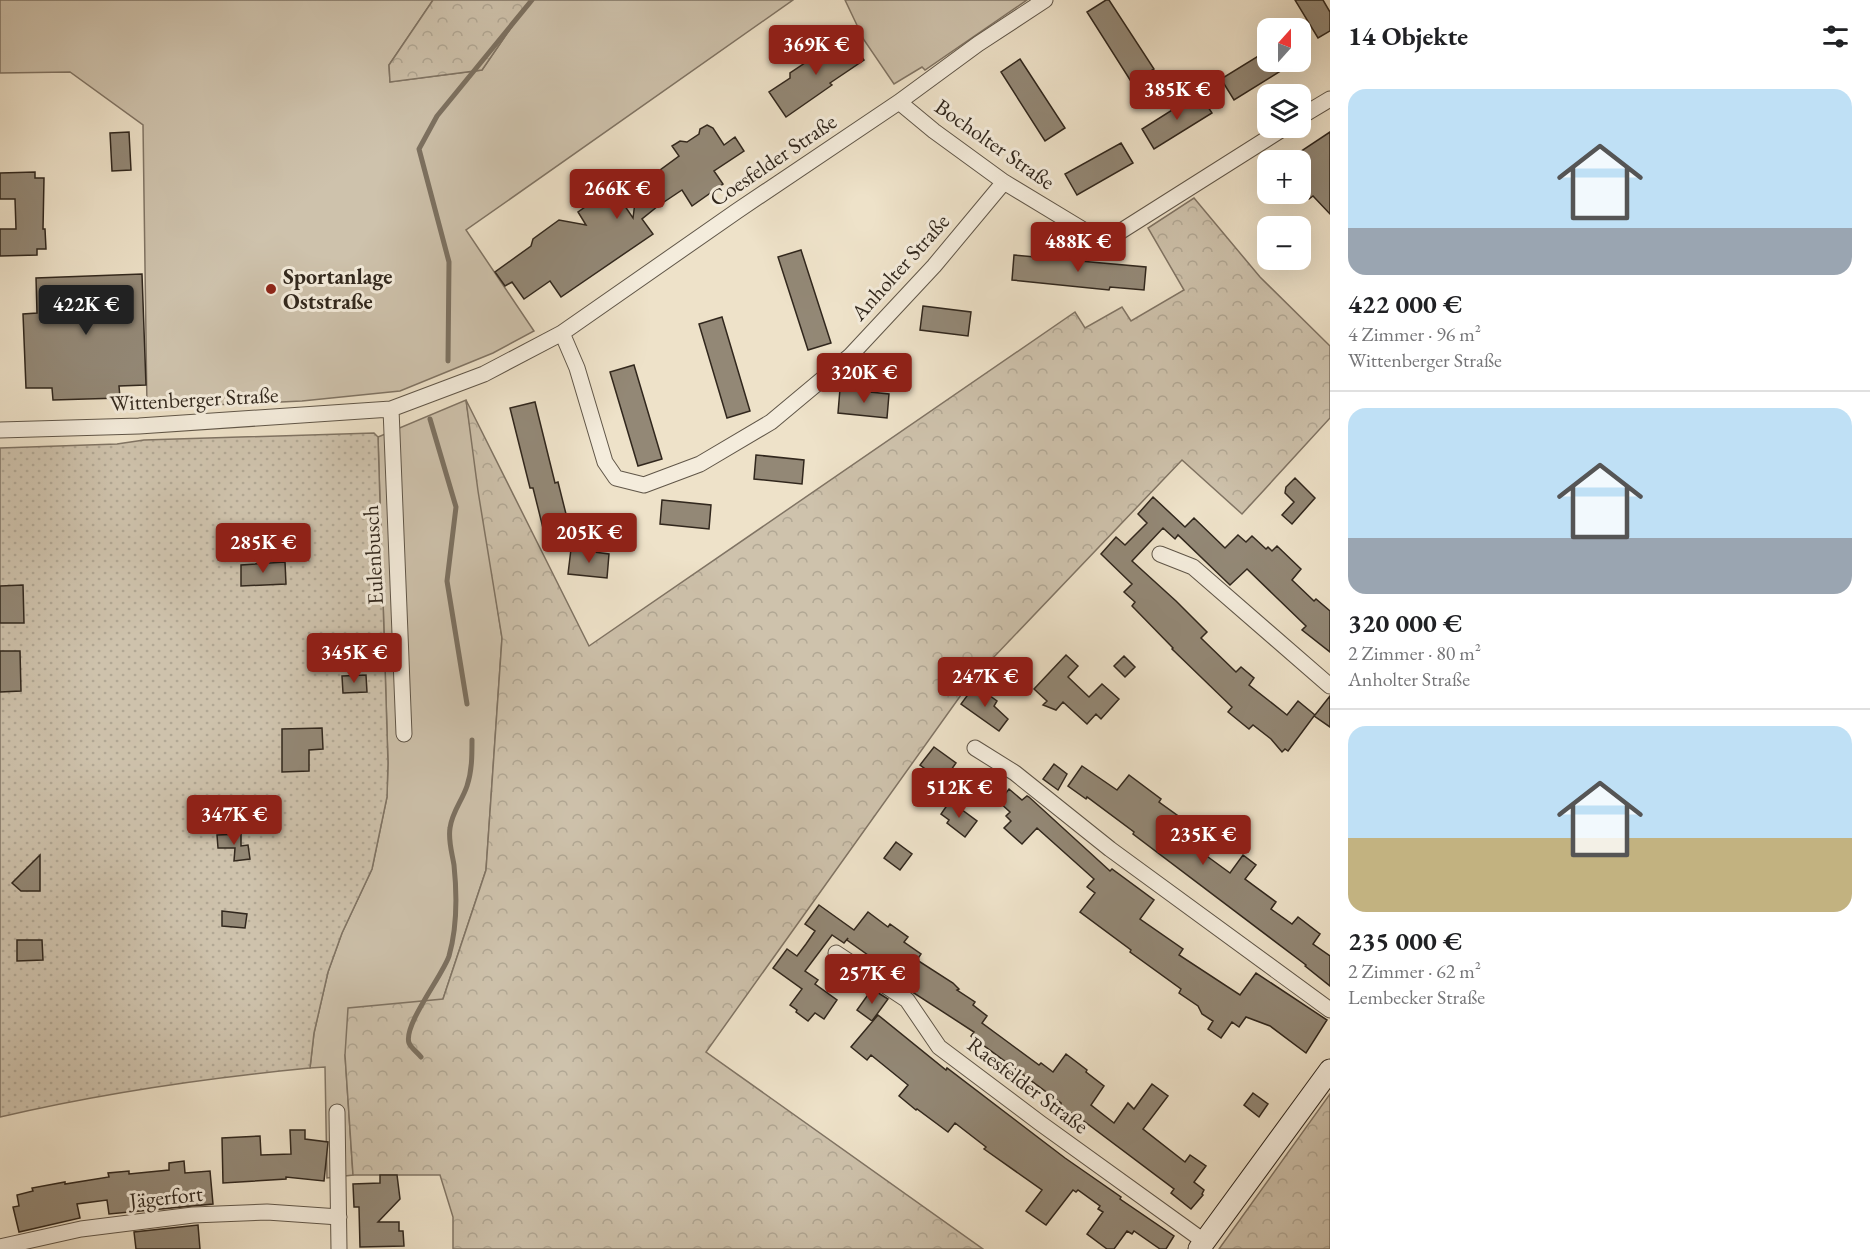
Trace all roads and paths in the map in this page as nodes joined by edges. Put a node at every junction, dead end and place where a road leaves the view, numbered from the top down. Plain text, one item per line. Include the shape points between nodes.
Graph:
1 (1046, 0) edge
2 (1330, 99) edge
3 (899, 102) junction
4 (1311, 110) edge
5 (1268, 138) edge
6 (1004, 182) junction
7 (562, 333) junction
8 (391, 409) junction
9 (0, 430) edge
10 (1160, 555) dead end
11 (1330, 686) edge
12 (404, 734) dead end
13 (975, 748) dead end
14 (836, 952) dead end
15 (1330, 1010) edge
16 (1330, 1070) edge
17 (337, 1112) dead end
18 (339, 1217) junction
19 (1202, 1245) edge
20 (0, 1247) edge
21 (339, 1249) edge

1 - 3 street, Coesfelder Straße
2 - 4 street
3 - 6 street, Bocholter Straße
3 - 7 street, Coesfelder Straße
5 - 6 street, Bocholter Straße via 1118,233 1090,234
6 - 7 street, Anholter Straße via 934,266 850,356 771,422 700,464 644,485 616,478 605,462 577,368
7 - 8 street, Coesfelder Straße via 484,374
8 - 9 street, Wittenberger Straße via 139,426
8 - 12 street, Eulenbusch
10 - 11 street via 1193,567
13 - 15 street via 1015,773 1110,849
14 - 19 street, Raesfelder Straße via 907,1000 939,1047
16 - 19 street
17 - 18 street
18 - 20 street, Jägerfort via 267,1212 193,1215 81,1229
18 - 21 street

